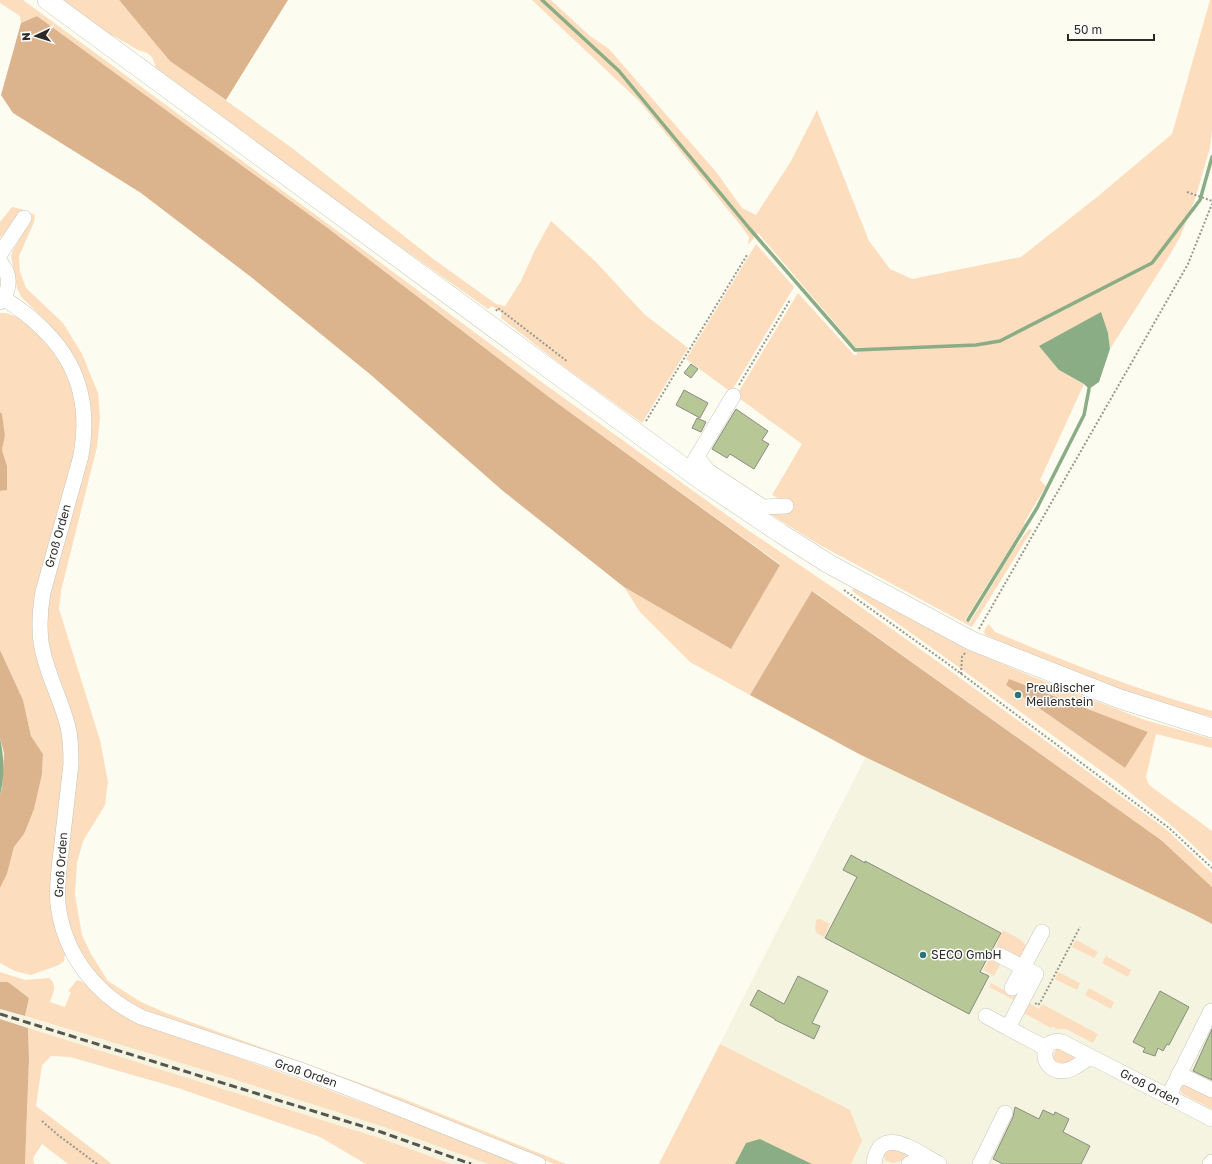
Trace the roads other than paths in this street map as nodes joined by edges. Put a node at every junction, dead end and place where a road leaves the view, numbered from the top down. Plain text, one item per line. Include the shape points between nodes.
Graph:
1 (47, 0) edge
2 (24, 218) dead end
3 (0, 254) edge
4 (0, 262) edge
5 (2, 300) edge
6 (733, 396) road end
7 (693, 464) junction
8 (786, 506) dead end
9 (1212, 728) edge
10 (1042, 932) dead end
11 (999, 955) dead end
12 (1024, 968) junction
13 (1211, 1011) dead end
14 (986, 1016) dead end
15 (1008, 1028) junction
16 (1046, 1048) junction
17 (1090, 1057) junction
18 (1179, 1074) junction
19 (1212, 1090) edge
20 (1168, 1097) junction
21 (1005, 1113) dead end
22 (1211, 1120) edge
23 (923, 1156) junction
24 (982, 1163) edge
25 (538, 1164) edge
26 (874, 1164) edge
27 (909, 1164) edge
28 (939, 1164) edge

1 - 7 main road
2 - 3 street
4 - 5 street via 8,277 8,288
5 - 25 street, Groß Orden via 24,311 61,349 77,380 84,410 84,441 81,456 40,610 44,658 66,720 71,746 58,873 58,902 70,949 91,980 105,994 141,1017 320,1077
6 - 7 street
7 - 8 street via 763,507
7 - 9 main road via 773,528 829,564 972,641 1120,700
10 - 12 street
11 - 12 street
12 - 15 street
13 - 18 street
14 - 15 street
15 - 16 street
16 - 17 street, Groß Orden via 1057,1041 1074,1047
16 - 17 street via 1046,1063 1056,1070 1064,1071
17 - 20 street, Groß Orden
18 - 19 street
18 - 20 street
20 - 22 street, Groß Orden
21 - 24 street
23 - 26 street via 890,1141 882,1145 876,1153
23 - 27 street
23 - 28 street

